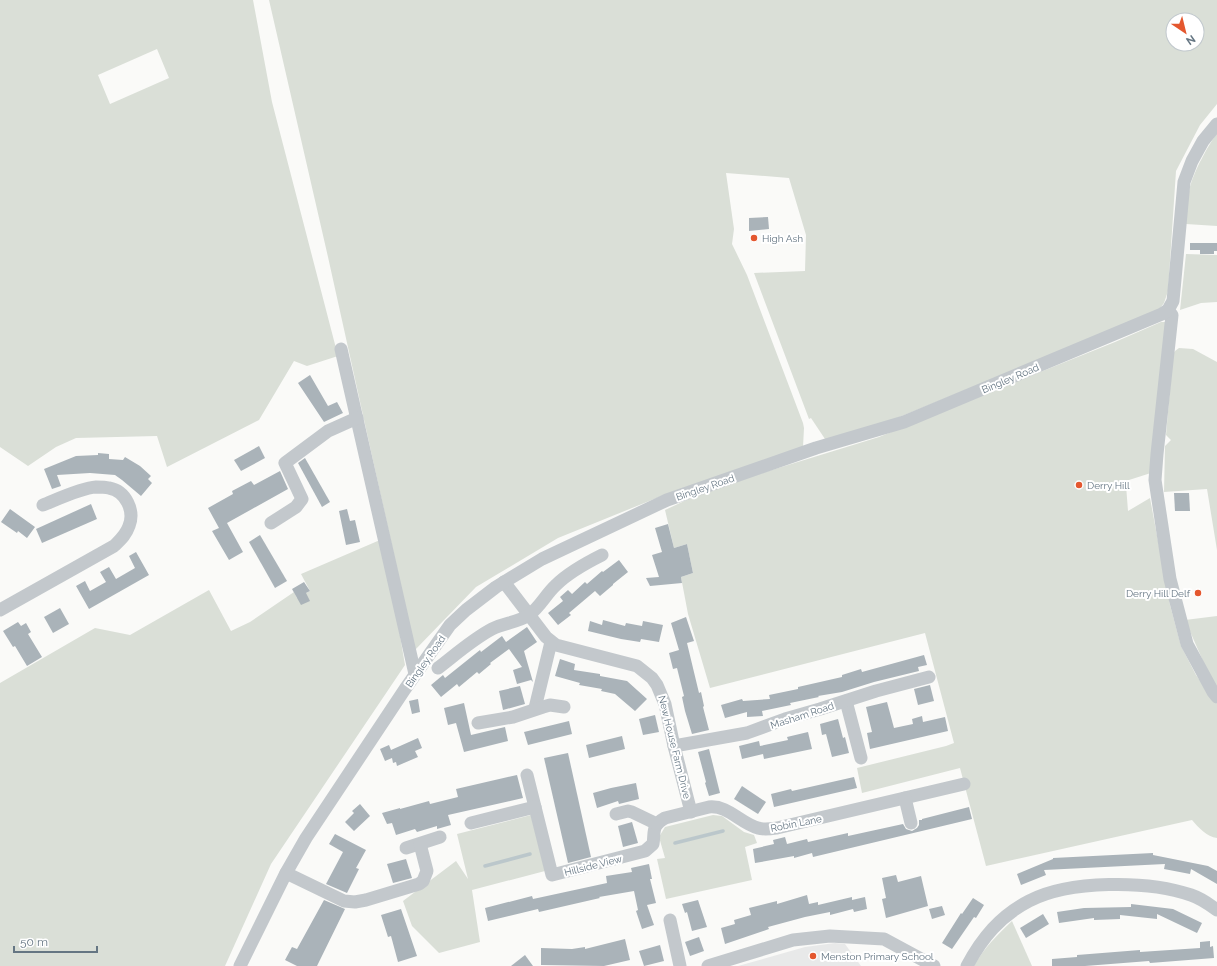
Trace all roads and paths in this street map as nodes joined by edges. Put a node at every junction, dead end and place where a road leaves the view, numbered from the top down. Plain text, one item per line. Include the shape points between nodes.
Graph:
1 (1217, 124) edge
2 (1168, 310) junction
3 (341, 349) dead end
4 (357, 418) junction
5 (43, 505) dead end
6 (271, 523) dead end
7 (602, 555) dead end
8 (504, 582) junction
9 (0, 610) edge
10 (528, 616) junction
11 (551, 642) junction
12 (438, 668) dead end
13 (415, 674) junction
14 (929, 677) dead end
15 (1217, 697) edge
16 (846, 701) junction
17 (564, 707) dead end
18 (535, 708) junction
19 (478, 724) dead end
20 (674, 746) junction
21 (861, 758) dead end
22 (527, 775) dead end
23 (964, 784) dead end
24 (905, 798) junction
25 (535, 807) junction
26 (691, 812) junction
27 (616, 814) dead end
28 (471, 823) dead end
29 (911, 823) dead end
30 (657, 824) junction
31 (440, 837) dead end
32 (420, 844) junction
33 (406, 848) dead end
34 (286, 873) junction
35 (1217, 910) edge
36 (670, 920) dead end
37 (910, 960) edge
38 (240, 966) edge
39 (680, 966) edge
40 (708, 966) edge
41 (934, 966) edge
42 (967, 966) edge

1 - 2 street via 1192,161 1184,182 1173,301
2 - 8 street, Bingley Road via 904,422 816,448 667,500 542,559
2 - 15 street via 1172,315 1156,480 1170,578 1187,644
3 - 4 street
4 - 6 street via 328,431 286,463 302,499 296,507
4 - 13 street
5 - 9 street via 94,487 109,487 119,492 127,501 132,514 124,536 114,546
7 - 10 street via 577,568 556,584
8 - 10 street, New House Farm Drive
8 - 13 street, Bingley Road via 450,625
10 - 11 street, New House Farm Drive
10 - 12 street via 491,630
11 - 18 street
11 - 20 street, New House Farm Drive via 562,648 630,664 644,671 661,692
13 - 34 street, Bingley Road
14 - 16 street, Masham Road
16 - 20 street, Masham Road via 747,732
16 - 21 street
17 - 18 street via 550,705
18 - 19 street via 513,717
20 - 26 street, New House Farm Drive
22 - 25 street, Hillside View
23 - 24 street, Robin Lane
24 - 26 street, Robin Lane via 767,829 757,828 716,807
24 - 29 street
25 - 28 street
25 - 30 street, Hillside View via 552,875 645,852 653,844
26 - 30 street via 665,818
27 - 30 street via 628,811
31 - 32 street
32 - 33 street
32 - 34 street via 427,871 423,881 415,886 366,900 344,901
34 - 38 street, Bingley Road
35 - 42 street via 1192,895 1150,886 1099,885 1049,893 1029,900 994,927 980,942
36 - 39 street
37 - 40 street via 884,939 830,936 793,940
37 - 41 street

